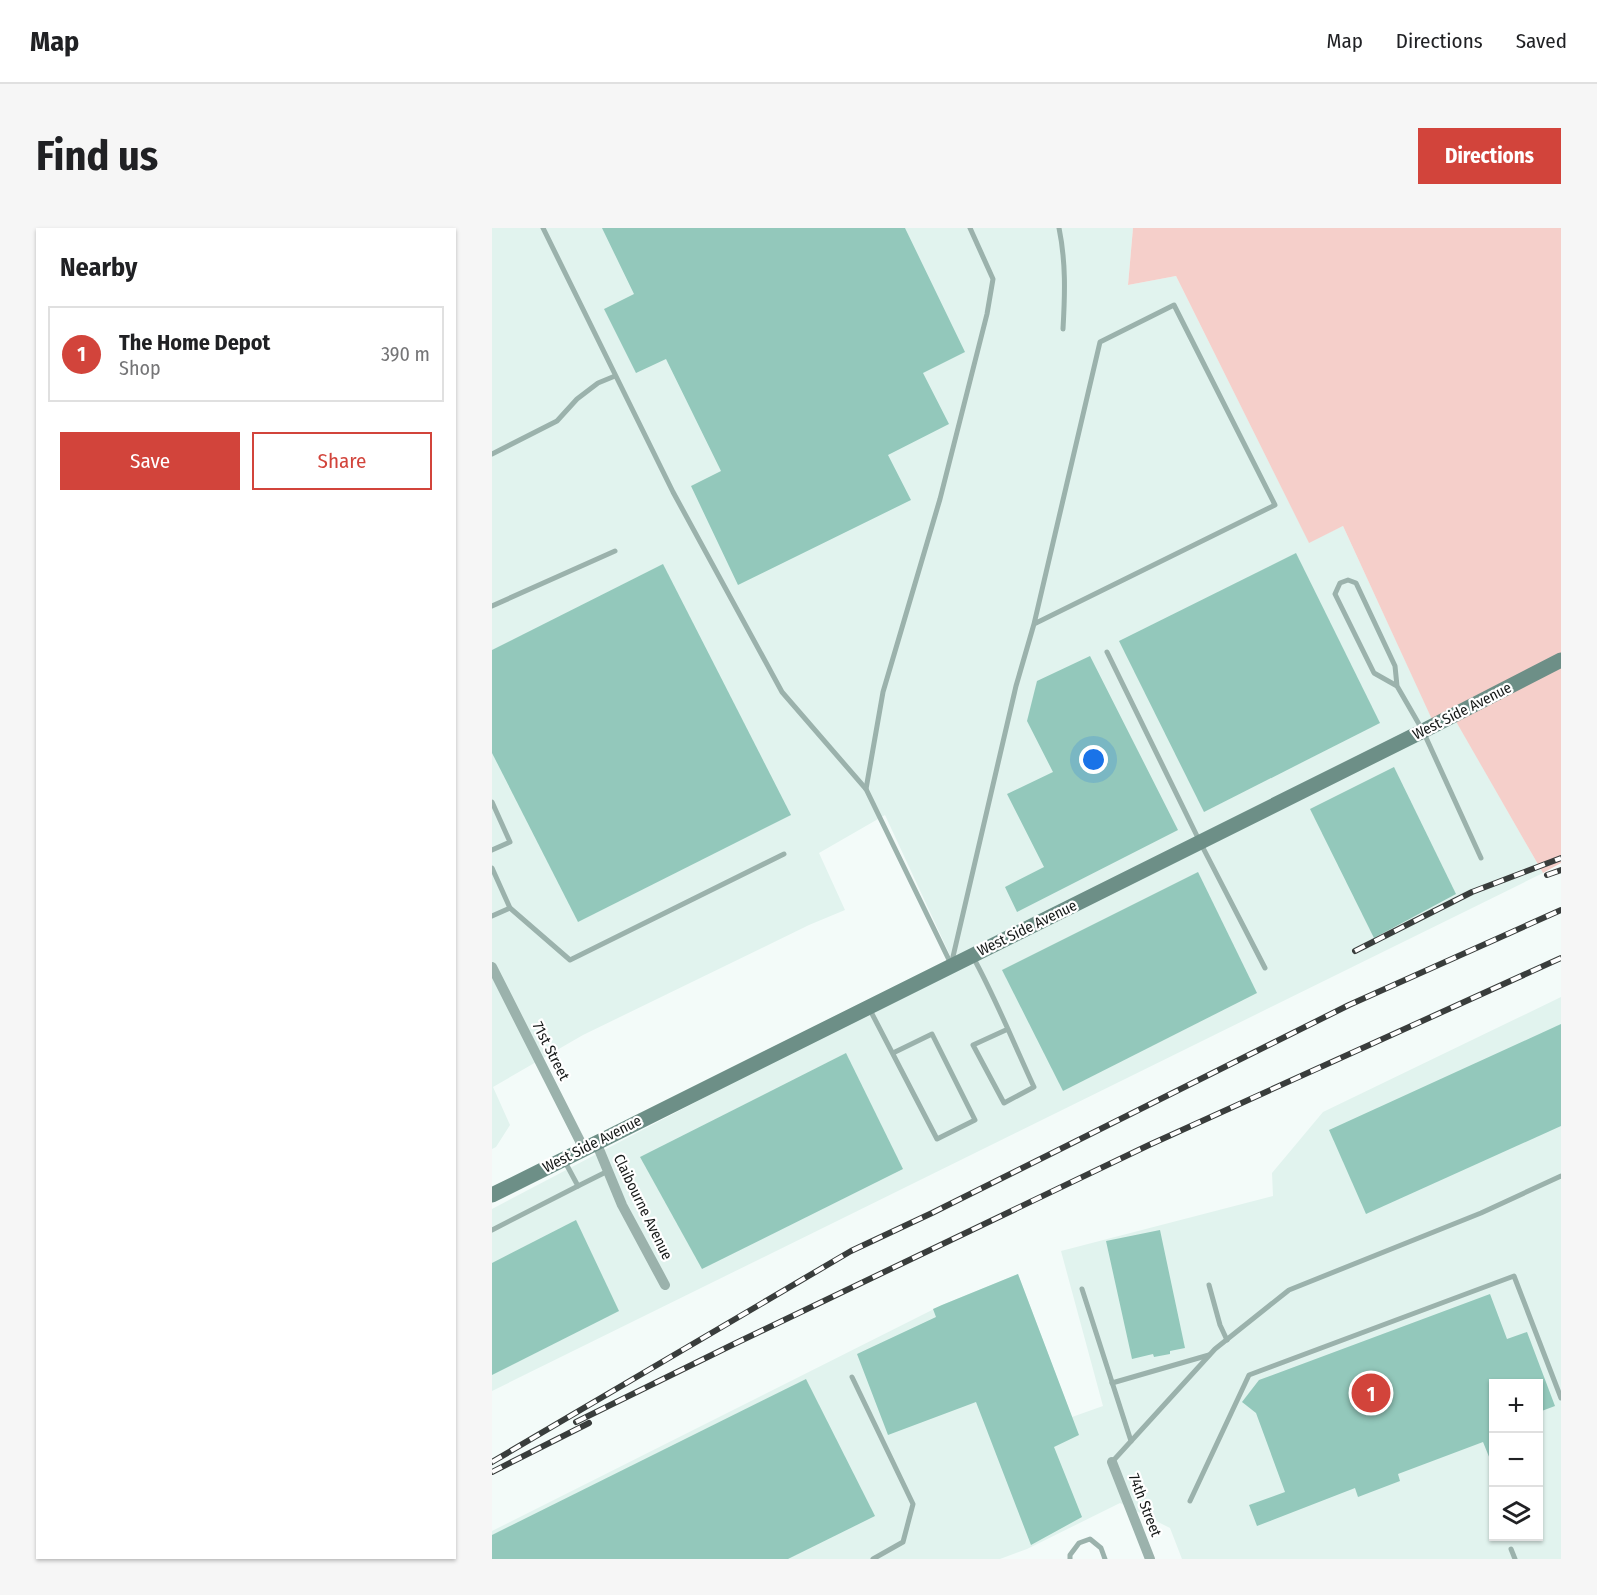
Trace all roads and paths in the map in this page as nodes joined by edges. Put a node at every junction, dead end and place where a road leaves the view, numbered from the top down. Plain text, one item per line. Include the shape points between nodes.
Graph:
1 (543, 228) edge
2 (970, 228) edge
3 (1059, 228) edge
4 (1063, 329) dead end
5 (615, 376) junction
6 (492, 454) edge
7 (615, 550) dead end
8 (492, 606) edge
9 (1034, 624) junction
10 (1107, 652) dead end
11 (1561, 660) edge
12 (1396, 686) junction
13 (1423, 731) junction
14 (866, 789) junction
15 (492, 802) edge
16 (1200, 842) junction
17 (492, 850) edge
18 (784, 854) dead end
19 (1481, 858) dead end
20 (492, 868) edge
21 (510, 908) junction
22 (492, 916) edge
23 (972, 955) junction
24 (951, 965) junction
25 (492, 967) edge
26 (1265, 968) dead end
27 (868, 1006) junction
28 (1008, 1029) junction
29 (893, 1053) junction
30 (590, 1145) junction
31 (563, 1159) junction
32 (608, 1171) junction
33 (1561, 1176) edge
34 (578, 1186) junction
35 (492, 1195) edge
36 (492, 1230) edge
37 (665, 1285) dead end
38 (1209, 1285) dead end
39 (1083, 1290) dead end
40 (1227, 1340) junction
41 (1211, 1354) junction
42 (852, 1377) dead end
43 (1112, 1383) junction
44 (1561, 1398) edge
45 (1131, 1441) junction
46 (1112, 1462) joint
47 (1190, 1501) dead end
48 (1511, 1549) dead end
49 (873, 1559) edge
50 (1070, 1559) edge
51 (1105, 1559) edge
52 (1149, 1559) edge
53 (1515, 1559) edge

1 - 5 lane
2 - 14 lane via 993,279 987,314 940,499 883,692
3 - 4 lane via 1064,255
5 - 6 lane via 598,383 557,421
5 - 14 lane via 782,692
7 - 8 lane
9 - 9 lane via 1275,505 1174,305 1100,342
9 - 24 lane
10 - 16 lane
11 - 13 street, West Side Avenue
12 - 12 lane via 1395,666 1356,583 1340,583 1335,594 1374,672
12 - 13 lane
13 - 16 street, West Side Avenue
13 - 19 lane
14 - 24 lane
15 - 17 lane via 510,842
16 - 23 street, West Side Avenue
16 - 26 lane
18 - 21 lane via 570,960
20 - 21 lane
21 - 22 lane
23 - 24 street, West Side Avenue
23 - 28 lane
24 - 27 street, West Side Avenue
25 - 30 street, 71st Street
27 - 29 lane
27 - 30 street, West Side Avenue
28 - 28 lane via 1034,1087 1004,1103 973,1045
29 - 29 lane via 937,1139 975,1120 932,1034
30 - 31 street, West Side Avenue
30 - 32 street, Claibourne Avenue
31 - 34 lane
31 - 35 street, West Side Avenue
32 - 34 lane
32 - 37 street, Claibourne Avenue
33 - 40 lane via 1481,1213 1289,1290
34 - 36 lane
38 - 40 lane
39 - 43 lane
40 - 41 lane
41 - 43 lane
41 - 45 lane
42 - 49 lane via 913,1504 903,1542
43 - 45 lane
44 - 47 lane via 1514,1276 1249,1375
45 - 46 lane
46 - 52 street, 74th Street
48 - 53 lane
50 - 51 lane via 1079,1543 1090,1539 1101,1548

